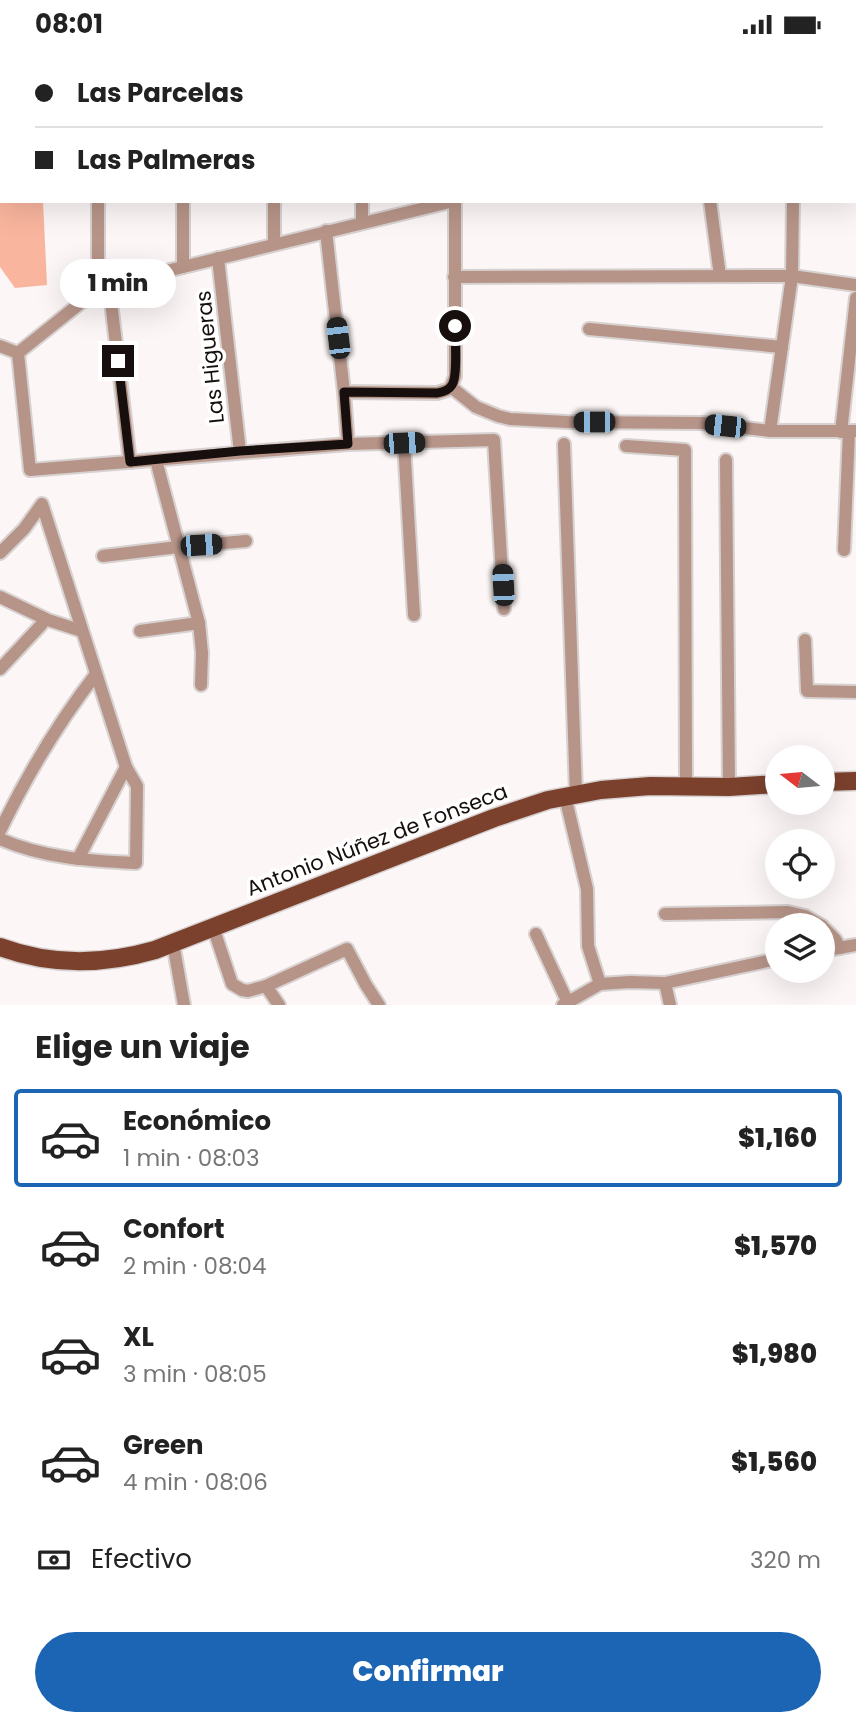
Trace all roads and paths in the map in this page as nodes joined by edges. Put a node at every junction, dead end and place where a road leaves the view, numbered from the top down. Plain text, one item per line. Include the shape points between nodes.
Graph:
1 (98, 203) edge
2 (183, 203) edge
3 (274, 203) edge
4 (362, 203) edge
5 (446, 203) edge
6 (454, 203) edge
7 (710, 203) edge
8 (793, 203) edge
9 (362, 223) junction
10 (326, 232) junction
11 (274, 244) junction
12 (218, 258) junction
13 (183, 267) junction
14 (720, 276) junction
15 (792, 276) junction
16 (454, 277) junction
17 (856, 285) edge
18 (104, 287) junction
19 (856, 298) edge
20 (589, 329) dead end
21 (0, 346) edge
22 (782, 347) junction
23 (18, 353) junction
24 (852, 372) edge
25 (451, 387) junction
26 (344, 392) junction
27 (769, 431) junction
28 (849, 432) edge
29 (404, 443) junction
30 (348, 444) junction
31 (564, 444) dead end
32 (626, 446) dead end
33 (240, 451) junction
34 (156, 460) junction
35 (726, 460) dead end
36 (130, 462) junction
37 (246, 541) dead end
38 (178, 547) junction
39 (844, 550) dead end
40 (0, 553) edge
41 (103, 556) dead end
42 (0, 597) edge
43 (504, 609) dead end
44 (414, 615) dead end
45 (199, 623) junction
46 (42, 624) dead end
47 (82, 631) junction
48 (140, 631) dead end
49 (805, 640) dead end
50 (0, 669) edge
51 (96, 674) junction
52 (201, 685) dead end
53 (856, 692) edge
54 (126, 767) junction
55 (856, 781) edge
56 (835, 782) edge
57 (687, 786) junction
58 (765, 786) edge
59 (729, 787) junction
60 (571, 795) junction
61 (0, 831) edge
62 (0, 839) edge
63 (78, 859) junction
64 (792, 913) edge
65 (665, 914) dead end
66 (213, 927) junction
67 (536, 934) dead end
68 (835, 941) edge
69 (173, 943) junction
70 (856, 945) edge
71 (0, 947) edge
72 (840, 948) junction
73 (835, 949) edge
74 (765, 962) edge
75 (665, 983) junction
76 (600, 984) junction
77 (265, 986) junction
78 (567, 1004) edge
79 (184, 1005) edge
80 (279, 1005) edge
81 (379, 1005) edge
82 (670, 1005) edge

1 - 18 street
2 - 13 street
3 - 11 street
4 - 9 street
5 - 9 street
6 - 16 street
7 - 14 street
8 - 15 street
9 - 10 street
10 - 11 street
10 - 26 street
11 - 12 street
12 - 13 street
12 - 33 street, Las Higueras
13 - 18 street
14 - 15 street
14 - 16 street
15 - 17 street
15 - 22 street
16 - 25 street via 455,376
18 - 23 street
18 - 36 street
19 - 24 street
20 - 22 street
21 - 23 street
22 - 27 street
23 - 36 street via 30,470
24 - 28 street
25 - 26 street via 437,393
25 - 27 street via 476,407 510,419 702,423
26 - 30 street
27 - 28 street
28 - 39 street
29 - 30 street
29 - 43 street via 494,440
29 - 44 street
30 - 33 street
31 - 60 street
32 - 57 street via 685,450
33 - 34 street
34 - 36 street
34 - 38 street
35 - 59 street
37 - 38 street
38 - 41 street
38 - 45 street
40 - 47 street via 42,503
42 - 47 street
45 - 48 street
45 - 52 street
46 - 50 street
47 - 51 street
49 - 53 street via 807,691
51 - 54 street
51 - 61 street via 44,748
54 - 63 street
54 - 63 street via 137,786 136,863
55 - 56 main road
57 - 59 main road, Antonio Núñez de Fonseca
57 - 60 main road, Antonio Núñez de Fonseca via 626,787
58 - 59 main road, Antonio Núñez de Fonseca
60 - 66 main road, Antonio Núñez de Fonseca via 503,814
60 - 76 street via 587,889 588,946
62 - 63 street via 44,854
64 - 65 street
66 - 69 main road, Antonio Núñez de Fonseca
66 - 77 street via 232,984 248,991
67 - 78 street
68 - 72 street
69 - 71 main road, Antonio Núñez de Fonseca via 126,957 78,962
69 - 79 street
70 - 72 street
72 - 73 street
74 - 75 street
75 - 76 street
75 - 82 street
76 - 78 street
77 - 80 street
77 - 81 street via 347,949

